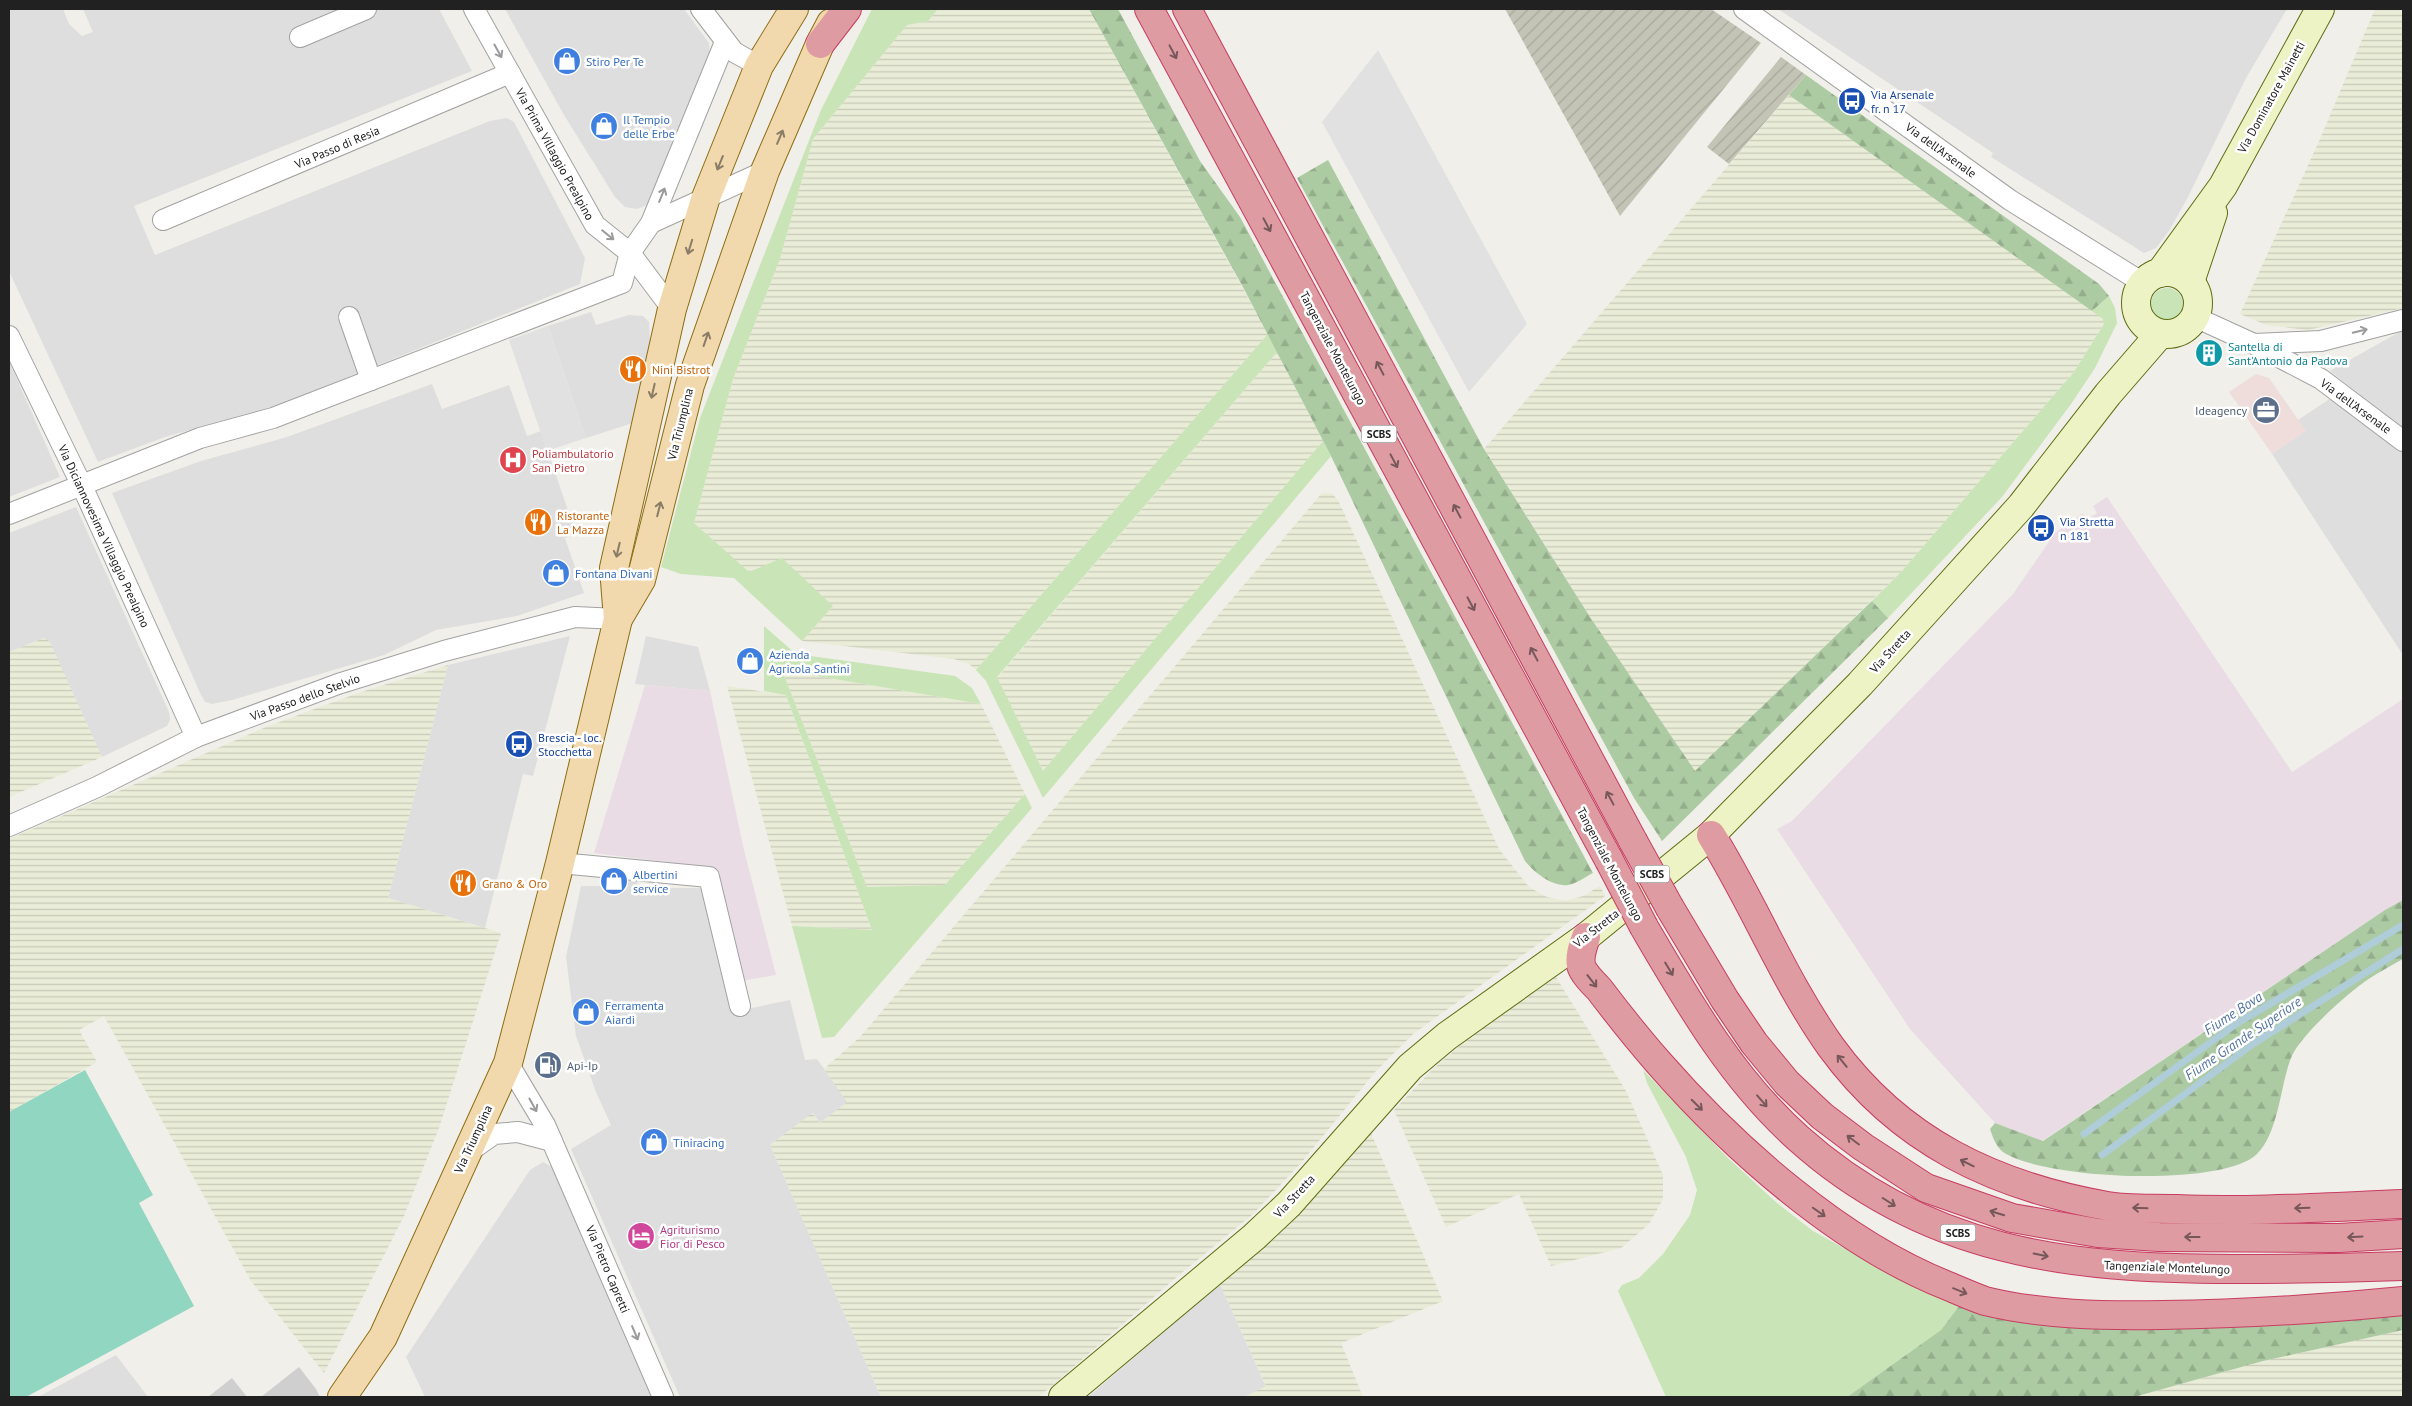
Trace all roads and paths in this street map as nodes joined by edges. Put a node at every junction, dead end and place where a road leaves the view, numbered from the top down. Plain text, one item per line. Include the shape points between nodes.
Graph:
1 (366, 9) edge
2 (474, 9) edge
3 (701, 9) edge
4 (794, 9) edge
5 (839, 9) edge
6 (847, 9) edge
7 (1130, 9) edge
8 (1149, 9) edge
9 (1187, 9) edge
10 (1744, 9) edge
11 (2320, 9) edge
12 (300, 37) dead end
13 (726, 42) junction
14 (820, 44) junction
15 (759, 66) junction
16 (510, 73) junction
17 (765, 171) junction
18 (2223, 186) junction
19 (1249, 193) junction
20 (704, 200) junction
21 (163, 220) dead end
22 (651, 223) junction
23 (630, 253) junction
24 (2151, 278) junction
25 (2190, 282) junction
26 (672, 309) junction
27 (2139, 316) junction
28 (349, 317) dead end
29 (2196, 317) junction
30 (2403, 320) edge
31 (2160, 334) junction
32 (9, 336) edge
33 (2254, 344) junction
34 (371, 380) junction
35 (2108, 394) junction
36 (2403, 441) edge
37 (82, 486) junction
38 (9, 514) edge
39 (618, 619) junction
40 (196, 737) junction
41 (9, 826) edge
42 (1710, 836) junction
43 (560, 863) junction
44 (1586, 936) junction
45 (740, 1006) dead end
46 (508, 1063) junction
47 (552, 1141) junction
48 (466, 1154) junction
49 (2403, 1204) edge
50 (2403, 1234) edge
51 (2403, 1266) edge
52 (2403, 1301) edge
53 (342, 1397) edge
54 (663, 1397) edge
55 (1063, 1397) edge

1 - 12 street
2 -> 16 street, Via Prima Villaggio Prealpino
3 - 13 street
4 - 15 main road, Via Triumplina
5 - 14 main road, Via Triumplina
6 - 14 highway
7 - 19 highway, SCBS via 1206,151
8 -> 19 highway, Tangenziale Montelungo / SCBS
50 -> 9 highway, SCBS, bridge via 2329,1238 2159,1237 2098,1233 2012,1218 1926,1188 1828,1121 1787,1083 1725,1000 1670,908
10 - 24 street, Via dell'Arsenale via 2010,200
11 - 18 street, Via Dominatore Mainetti
13 - 15 street via 734,52
22 -> 13 street
17 -> 14 main road, Via Triumplina
15 -> 20 main road, Via Triumplina
16 - 21 street, Via Passo di Resia
16 -> 23 street, Via Prima Villaggio Prealpino via 595,225
17 - 20 street
39 -> 17 main road, Via Triumplina via 641,580 690,385
18 - 24 street, Via Dominatore Mainetti
18 - 25 street, Via Dominatore Mainetti
19 -> 51 highway, Tangenziale Montelungo / SCBS, bridge via 1644,927 1700,1022 1730,1065 1798,1138 1843,1174 1908,1214 2001,1247 2094,1264 2153,1269
20 - 22 street
20 -> 26 main road, Via Triumplina
22 - 23 street
23 - 26 street, Via Prima Villaggio Prealpino
23 - 34 street via 622,283
24 - 25 street, Via dell'Arsenale via 2176,273
24 - 27 street via 2136,299
25 - 29 street via 2198,299
26 -> 39 main road, Via Triumplina via 614,568
27 - 31 street via 2151,330
27 - 35 street, Via Stretta
28 - 34 street
29 - 31 street via 2180,332
29 - 33 street
33 -> 30 street via 2320,341
31 - 35 street, Via Stretta
32 - 37 street, Via Diciannovesima Villaggio Prealpino
33 - 36 street, Via dell'Arsenale via 2321,380
34 - 37 street via 273,418 200,438
35 - 42 street, Via Stretta via 2021,506 1860,684
37 - 38 street
37 - 40 street, Via Diciannovesima Villaggio Prealpino
39 - 40 street, Via Passo dello Stelvio via 575,617 444,651 338,684
39 - 43 main road, Via Triumplina
40 - 41 street, Via Passo dello Stelvio via 97,787
42 - 44 street, Via Stretta
49 -> 42 highway via 2236,1211 2109,1207 2047,1192 1978,1168 1939,1149 1905,1125 1861,1085 1833,1049 1804,1006
43 - 45 street via 709,877
43 - 46 main road, Via Triumplina
44 -> 52 highway via 1581,952 1582,967 1628,1027 1683,1090 1724,1132 1812,1206 1858,1239 1914,1272 1984,1300 2047,1312 2122,1316 2216,1315
44 - 55 street, Via Stretta via 1447,1036 1410,1067 1289,1204
46 -> 47 street, Via Pietro Capretti
46 - 48 main road, Via Triumplina
47 - 48 street via 518,1132 494,1134
47 -> 54 street, Via Pietro Capretti
48 - 53 main road, Via Triumplina via 382,1337

